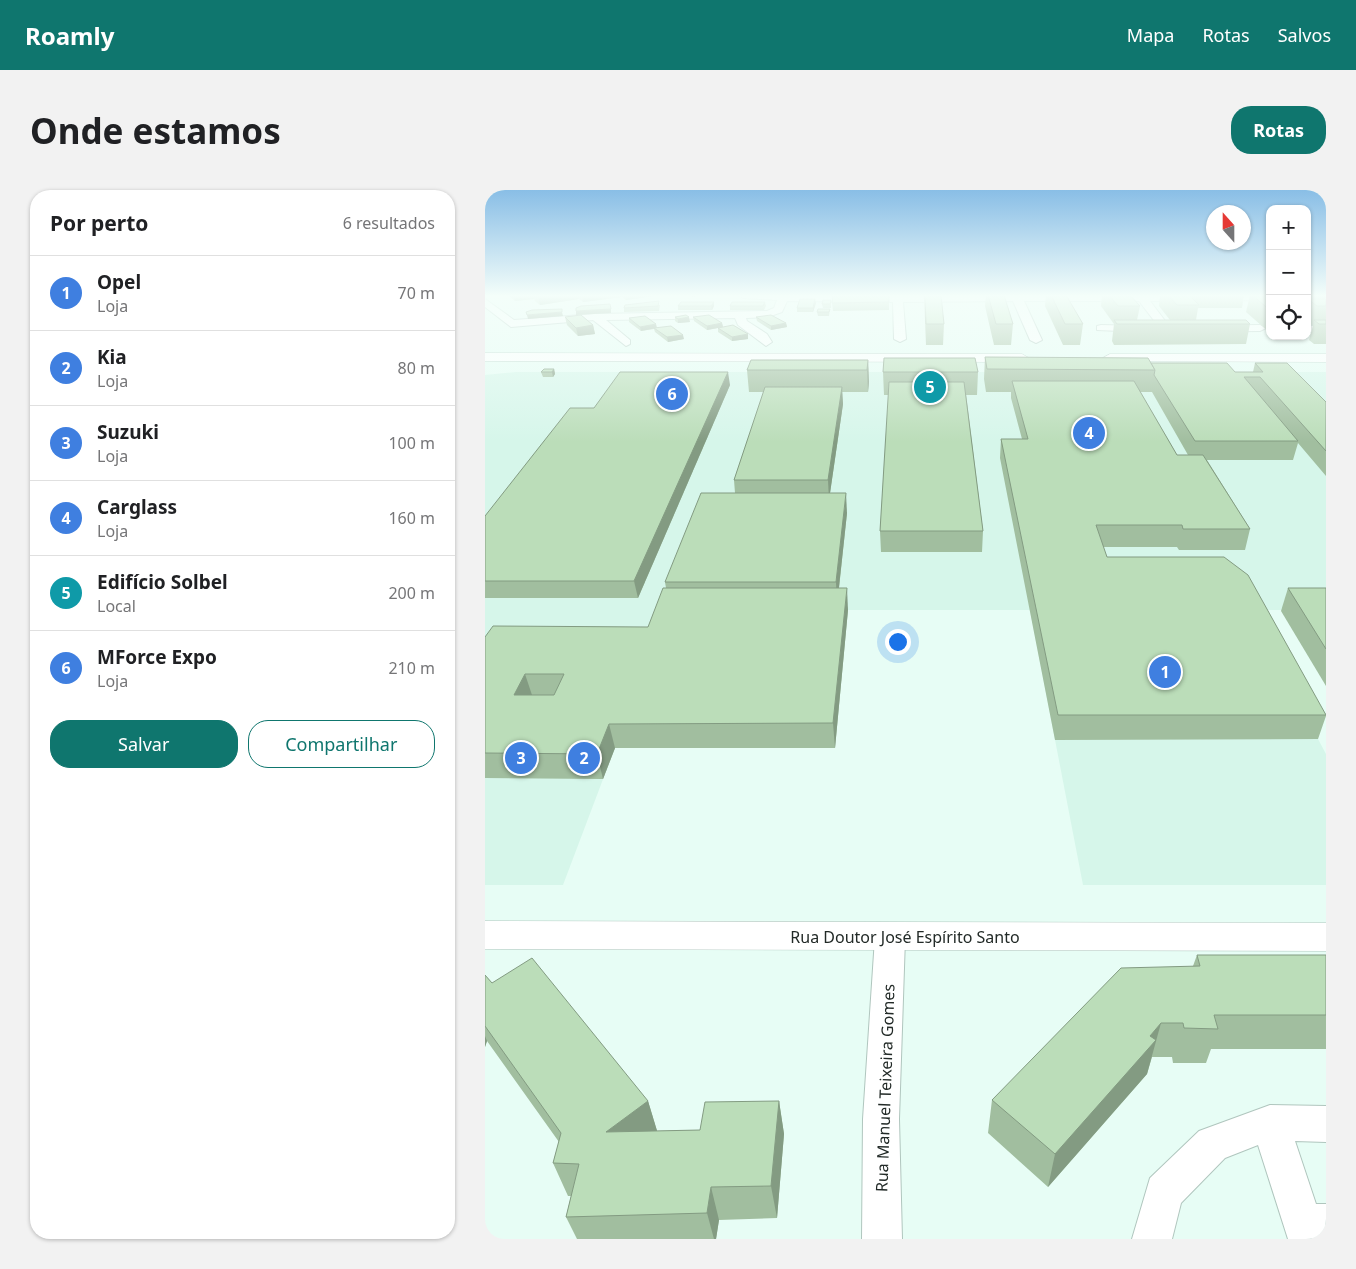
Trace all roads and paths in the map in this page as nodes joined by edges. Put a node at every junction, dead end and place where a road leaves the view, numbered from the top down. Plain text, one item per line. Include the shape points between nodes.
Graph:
1 (485, 348) edge
2 (485, 357) edge
3 (539, 357) junction
4 (1326, 358) edge
5 (485, 365) edge
6 (519, 365) junction
7 (1326, 365) edge
8 (485, 369) edge
9 (485, 935) edge
10 (890, 938) junction
11 (1326, 938) edge
12 (1270, 1123) junction
13 (1326, 1124) edge
14 (1313, 1229) edge
15 (882, 1239) edge
16 (1152, 1239) edge

1 - 3 main road
2 - 3 main road
3 - 6 main road via 1034,362
4 - 7 main road via 1097,362
5 - 6 main road
6 - 8 main road
9 - 10 main road, Rua Doutor José Espírito Santo
10 - 11 main road, Rua Doutor José Espírito Santo
10 - 15 street, Rua Manuel Teixeira Gomes via 881,1119
12 - 13 street
12 - 14 street
12 - 16 street via 1212,1144 1165,1192

